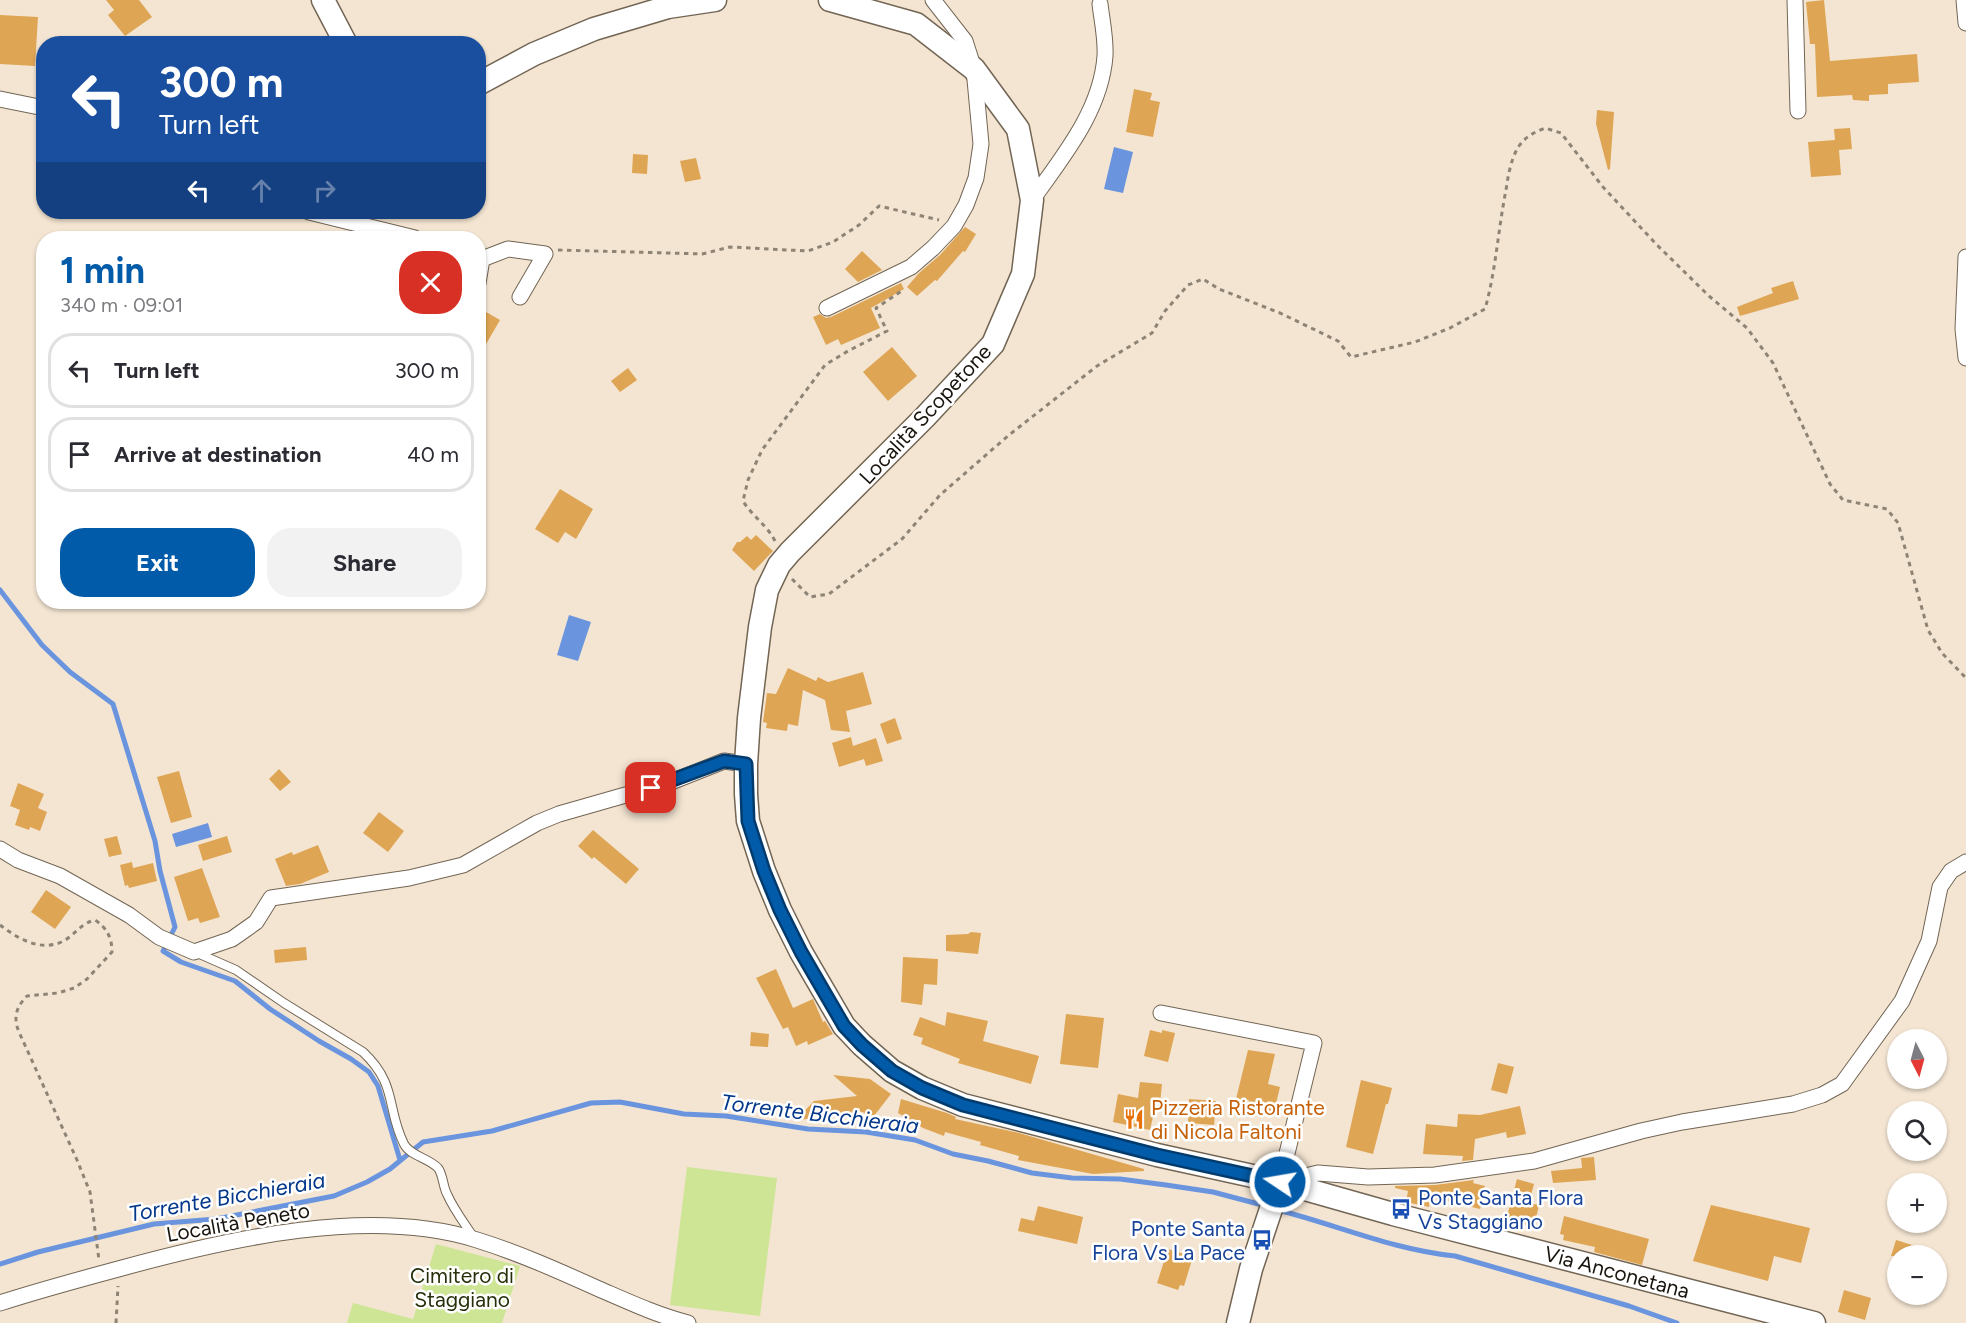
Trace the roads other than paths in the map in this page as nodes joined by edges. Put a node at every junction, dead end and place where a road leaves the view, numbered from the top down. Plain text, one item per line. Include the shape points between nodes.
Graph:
1 (323, 0) edge
2 (715, 0) edge
3 (830, 0) edge
4 (933, 0) edge
5 (1795, 0) edge
6 (1964, 0) edge
7 (1100, 4) dead end
8 (1966, 23) edge
9 (342, 36) edge
10 (974, 69) junction
11 (486, 80) edge
12 (0, 99) edge
13 (36, 106) edge
14 (1798, 111) dead end
15 (1032, 200) junction
16 (338, 219) edge
17 (386, 231) edge
18 (486, 257) edge
19 (1966, 257) edge
20 (520, 297) dead end
21 (827, 308) dead end
22 (1966, 358) edge
23 (746, 764) junction
24 (0, 849) edge
25 (1966, 862) edge
26 (194, 952) junction
27 (1161, 1013) dead end
28 (1277, 1190) junction
29 (475, 1239) junction
30 (0, 1304) edge
31 (688, 1323) edge
32 (1238, 1323) edge
33 (1814, 1323) edge

1 - 9 main road
2 - 11 main road via 668,7 594,29
3 - 10 main road, Località Scopetone via 916,24
4 - 10 street via 965,41
5 - 14 street
6 - 8 street
7 - 15 street via 1105,54 1098,95 1078,134
10 - 15 main road, Località Scopetone via 1018,129
10 - 21 street via 981,144 976,178 954,225 911,267
12 - 13 street
15 - 23 main road, Località Scopetone via 1023,274 993,344 781,562 767,590 760,627
16 - 17 street
18 - 20 street via 508,249 545,254
19 - 22 street
23 - 26 street via 724,761 671,782 559,814 463,865 409,878 271,897 256,922 232,939
23 - 28 main road, Via Anconetana via 748,821 780,910 844,1026 892,1071 963,1105
24 - 26 street via 60,876 159,937
25 - 28 street via 1951,871 1940,887 1929,941 1902,1001 1842,1084 1821,1095 1793,1104 1641,1131 1534,1161 1435,1175 1368,1177 1318,1173
26 - 29 lane via 236,970 372,1060 388,1087 405,1147 438,1168 447,1194
27 - 28 street via 1314,1042
28 - 32 main road
28 - 33 main road, Via Anconetana via 1416,1220
29 - 30 street, Località Peneto via 419,1228 341,1226 181,1252
29 - 31 street, Località Peneto via 540,1262 663,1317

